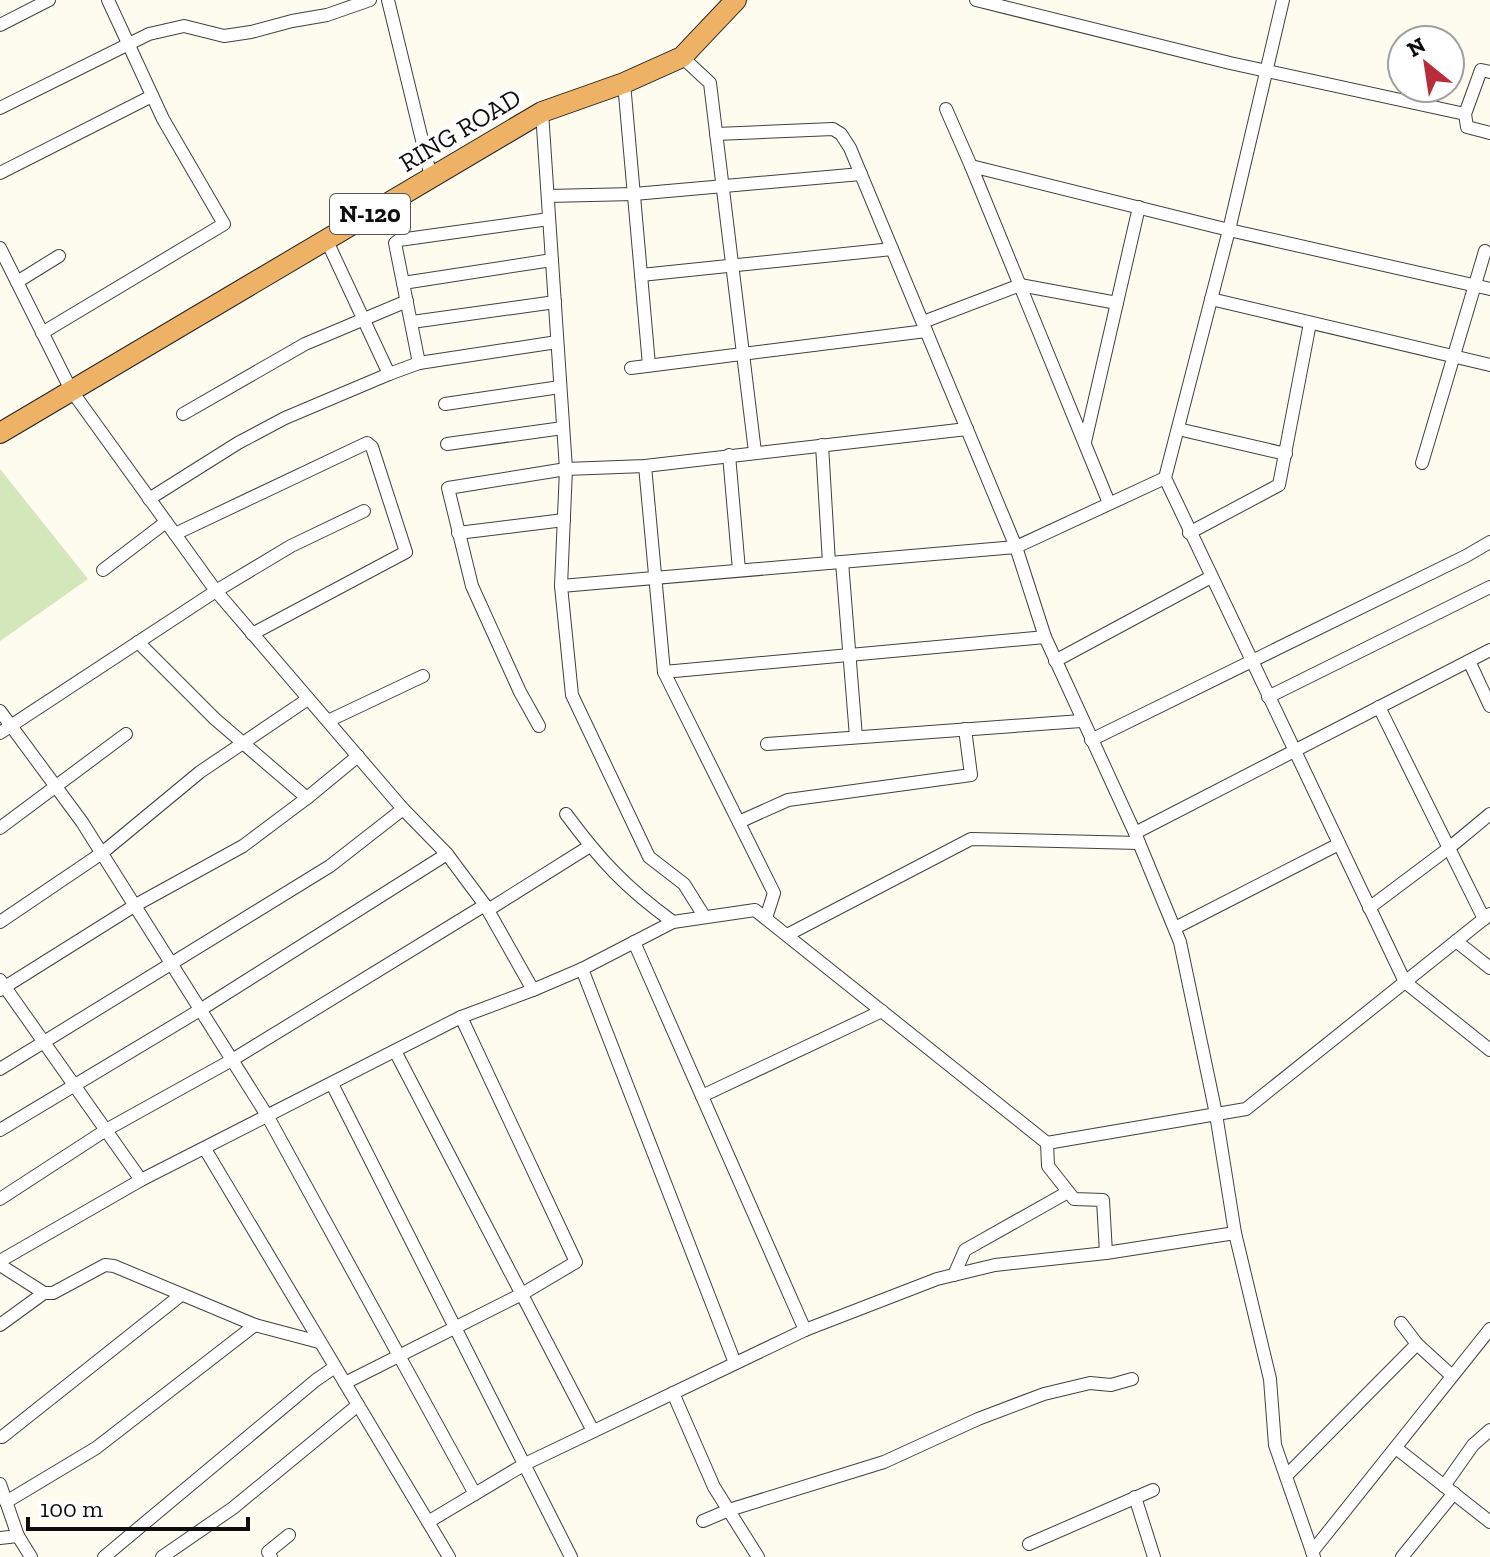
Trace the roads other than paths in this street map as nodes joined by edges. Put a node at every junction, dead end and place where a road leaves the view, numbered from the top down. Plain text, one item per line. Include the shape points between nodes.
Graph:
1 (49, 0) edge
2 (108, 0) edge
3 (370, 0) edge
4 (388, 0) edge
5 (736, 0) edge
6 (976, 0) edge
7 (1283, 0) edge
8 (0, 25) edge
9 (128, 44) junction
10 (682, 57) junction
11 (1267, 71) junction
12 (1490, 72) edge
13 (624, 83) junction
14 (152, 96) junction
15 (0, 108) edge
16 (946, 109) dead end
17 (542, 112) junction
18 (1465, 114) junction
19 (1490, 133) edge
20 (716, 134) junction
21 (971, 166) junction
22 (0, 173) edge
23 (861, 174) junction
24 (431, 177) junction
25 (723, 187) junction
26 (634, 194) junction
27 (548, 196) junction
28 (1139, 207) junction
29 (549, 219) junction
30 (1229, 230) junction
31 (326, 239) junction
32 (0, 248) edge
33 (892, 249) junction
34 (1485, 251) dead end
35 (59, 256) dead end
36 (552, 260) junction
37 (732, 267) junction
38 (641, 275) junction
39 (17, 282) junction
40 (403, 283) junction
41 (1020, 285) junction
42 (1475, 285) junction
43 (1490, 289) edge
44 (1211, 299) junction
45 (407, 301) junction
46 (555, 302) junction
47 (1117, 303) junction
48 (363, 318) junction
49 (412, 322) junction
50 (1310, 323) junction
51 (924, 326) junction
52 (42, 333) junction
53 (557, 342) junction
54 (743, 353) junction
55 (1454, 356) junction
56 (419, 363) junction
57 (649, 365) junction
58 (1490, 365) edge
59 (631, 368) dead end
60 (389, 374) junction
61 (560, 387) junction
62 (71, 390) junction
63 (445, 404) dead end
64 (183, 414) dead end
65 (2, 428) edge
66 (563, 428) junction
67 (967, 429) junction
68 (1178, 429) junction
69 (1085, 442) junction
70 (447, 444) dead end
71 (822, 445) junction
72 (755, 452) junction
73 (1286, 454) junction
74 (729, 455) junction
75 (1422, 463) dead end
76 (645, 466) junction
77 (566, 469) junction
78 (1165, 478) junction
79 (149, 499) junction
80 (1109, 503) junction
81 (364, 511) dead end
82 (564, 520) junction
83 (166, 522) junction
84 (458, 533) junction
85 (1189, 533) junction
86 (175, 534) junction
87 (1490, 542) edge
88 (1016, 547) junction
89 (842, 562) junction
90 (829, 563) junction
91 (103, 570) dead end
92 (739, 570) junction
93 (655, 577) junction
94 (1211, 577) junction
95 (561, 586) junction
96 (1490, 587) edge
97 (216, 591) junction
98 (252, 634) junction
99 (1045, 637) junction
100 (138, 642) junction
101 (1490, 650) edge
102 (850, 655) junction
103 (1055, 661) junction
104 (1469, 661) junction
105 (1251, 662) junction
106 (664, 672) junction
107 (423, 676) dead end
108 (1268, 697) junction
109 (308, 699) junction
110 (1490, 706) edge
111 (1379, 707) junction
112 (0, 711) edge
113 (328, 721) junction
114 (1081, 721) junction
115 (539, 726) dead end
116 (965, 729) junction
117 (5, 730) edge
118 (126, 734) dead end
119 (856, 737) junction
120 (1091, 740) junction
121 (242, 744) junction
122 (767, 744) dead end
123 (1294, 751) junction
124 (358, 756) junction
125 (57, 788) junction
126 (307, 798) junction
127 (403, 809) junction
128 (566, 814) dead end
129 (1490, 814) edge
130 (739, 822) junction
131 (0, 828) edge
132 (1137, 838) junction
133 (1339, 844) junction
134 (590, 846) junction
135 (1449, 848) junction
136 (102, 853) junction
137 (447, 854) junction
138 (134, 906) junction
139 (486, 908) junction
140 (1369, 908) junction
141 (704, 916) junction
142 (1487, 916) edge
143 (766, 918) junction
144 (0, 922) edge
145 (673, 922) junction
146 (1175, 928) junction
147 (787, 935) junction
148 (1456, 941) junction
149 (634, 942) junction
150 (171, 964) junction
151 (1490, 968) edge
152 (582, 969) junction
153 (1405, 982) junction
154 (2, 985) edge
155 (533, 990) junction
156 (200, 1010) junction
157 (882, 1011) junction
158 (461, 1017) junction
159 (46, 1043) junction
160 (1490, 1050) edge
161 (395, 1051) junction
162 (232, 1060) junction
163 (0, 1069) edge
164 (332, 1084) junction
165 (75, 1085) junction
166 (702, 1096) junction
167 (1216, 1114) junction
168 (268, 1117) junction
169 (0, 1130) edge
170 (106, 1130) junction
171 (1047, 1143) junction
172 (205, 1149) junction
173 (141, 1180) junction
174 (1068, 1192) junction
175 (0, 1199) edge
176 (1235, 1233) junction
177 (1106, 1253) junction
178 (0, 1263) edge
179 (954, 1275) junction
180 (44, 1293) junction
181 (522, 1294) junction
182 (181, 1295) junction
183 (1401, 1323) dead end
184 (0, 1325) edge
185 (255, 1325) junction
186 (455, 1327) junction
187 (1490, 1329) edge
188 (805, 1330) junction
189 (319, 1342) junction
190 (1417, 1344) junction
191 (399, 1355) junction
192 (735, 1363) junction
193 (335, 1367) junction
194 (1452, 1376) junction
195 (1132, 1379) dead end
196 (345, 1383) junction
197 (673, 1393) junction
198 (358, 1405) junction
199 (1490, 1430) edge
200 (593, 1431) junction
201 (1, 1439) edge
202 (1396, 1448) junction
203 (525, 1464) junction
204 (1286, 1476) junction
205 (0, 1484) edge
206 (1153, 1490) dead end
207 (1449, 1490) junction
208 (475, 1494) junction
209 (1135, 1497) junction
210 (6, 1502) junction
211 (729, 1510) junction
212 (703, 1521) dead end
213 (428, 1522) junction
214 (1490, 1522) edge
215 (289, 1535) dead end
216 (18, 1536) junction
217 (0, 1538) edge
218 (1029, 1544) dead end
219 (1313, 1555) edge
220 (31, 1557) edge
221 (104, 1557) edge
222 (162, 1557) edge
223 (271, 1557) edge
224 (449, 1557) edge
225 (571, 1557) edge
226 (758, 1557) edge
227 (1154, 1557) edge
228 (1402, 1557) edge

1 - 8 street
2 - 9 street
3 - 9 street via 251,32 224,36 184,26
4 - 24 street
5 - 10 highway, RING ROAD / N-120
6 - 11 street
7 - 11 street
9 - 14 street
9 - 15 street
10 - 13 highway, RING ROAD / N-120
10 - 20 street via 710,83
11 - 18 street
11 - 30 street
12 - 18 street via 1481,70
13 - 17 highway, RING ROAD / N-120
13 - 26 street
14 - 22 street
14 - 52 street via 224,224
16 - 21 street
17 - 24 highway, RING ROAD / N-120
17 - 27 street
18 - 19 street via 1467,127
20 - 23 street via 833,129 850,148
20 - 25 street
21 - 28 street
21 - 41 street
23 - 25 street
23 - 33 street
24 - 31 highway, RING ROAD / N-120
25 - 26 street
25 - 37 street
26 - 27 street
26 - 38 street
27 - 29 street
28 - 30 street
28 - 47 street
29 - 36 street
29 - 40 street via 399,240 394,248
30 - 42 street
30 - 44 street
31 - 48 street
31 - 62 highway, RING ROAD / N-120
32 - 39 street
33 - 37 street
33 - 51 street
34 - 42 street
35 - 39 street
36 - 40 street
36 - 46 street
37 - 38 street
37 - 54 street
38 - 57 street
39 - 52 street
40 - 45 street
41 - 47 street
41 - 51 street
41 - 69 street
42 - 43 street
42 - 55 street
44 - 50 street
44 - 68 street
45 - 48 street
45 - 49 street
46 - 49 street
46 - 53 street
47 - 69 street
48 - 60 street
48 - 64 street via 305,344
49 - 56 street
50 - 55 street
50 - 73 street
51 - 54 street
51 - 67 street
52 - 62 street
53 - 56 street
53 - 61 street
54 - 57 street
54 - 72 street
55 - 58 street
55 - 75 street
56 - 60 street
57 - 59 street
60 - 79 street via 249,436
61 - 63 street
61 - 66 street
62 - 65 highway, RING ROAD / N-120
62 - 79 street
66 - 70 street
66 - 77 street
67 - 71 street
67 - 88 street
68 - 73 street
68 - 78 street
69 - 80 street
71 - 72 street
71 - 90 street
72 - 74 street
73 - 85 street via 1279,485
74 - 76 street
74 - 92 street
76 - 77 street
76 - 93 street
77 - 82 street
77 - 84 street via 448,488
78 - 80 street
78 - 85 street
79 - 83 street
80 - 88 street
81 - 97 street
82 - 84 street
82 - 95 street
83 - 86 street
83 - 91 street
84 - 115 street via 479,603
85 - 94 street
86 - 97 street
86 - 98 street via 328,460 367,443 372,447 406,552
87 - 105 street
88 - 89 street
88 - 99 street
89 - 90 street
89 - 102 street
90 - 92 street
92 - 93 street
93 - 95 street
93 - 106 street
94 - 103 street
94 - 105 street
95 - 141 street via 572,695 649,857 684,884
96 - 108 street
97 - 98 street
97 - 100 street
98 - 109 street
99 - 102 street
99 - 103 street
100 - 117 street
100 - 121 street
101 - 104 street
102 - 106 street
102 - 119 street
103 - 114 street
104 - 110 street
104 - 111 street
105 - 108 street
105 - 120 street
106 - 130 street
107 - 113 street
108 - 123 street
109 - 113 street
109 - 121 street
111 - 123 street
111 - 135 street
112 - 117 street
113 - 124 street
114 - 116 street
114 - 120 street
116 - 119 street
116 - 130 street via 971,775 788,800
117 - 125 street
118 - 125 street
119 - 122 street
120 - 132 street
121 - 126 street
121 - 136 street
123 - 132 street
123 - 133 street
124 - 126 street
124 - 127 street
125 - 131 street
125 - 136 street
126 - 138 street via 243,846
127 - 137 street
127 - 150 street via 330,866
128 - 134 street
129 - 135 street
130 - 143 street via 774,893
132 - 146 street
132 - 147 street via 971,839
133 - 140 street
133 - 146 street
134 - 139 street
134 - 145 street via 624,885
135 - 140 street
135 - 142 street
136 - 138 street
136 - 144 street
137 - 139 street
137 - 156 street
138 - 150 street
138 - 154 street
139 - 155 street
139 - 162 street
140 - 153 street
141 - 143 street via 755,910
141 - 145 street
142 - 148 street
143 - 147 street
145 - 149 street
146 - 167 street
147 - 157 street
148 - 151 street
148 - 153 street
149 - 152 street
149 - 166 street
150 - 156 street
150 - 159 street
152 - 155 street
152 - 192 street
153 - 160 street
153 - 167 street via 1246,1109
154 - 159 street
155 - 158 street
156 - 162 street
156 - 165 street
157 - 166 street
157 - 171 street
158 - 161 street
158 - 181 street via 576,1262
159 - 163 street
159 - 165 street
161 - 164 street
161 - 181 street
162 - 168 street
162 - 170 street
164 - 168 street
164 - 186 street
165 - 169 street
165 - 170 street
166 - 188 street
167 - 171 street
167 - 176 street
168 - 172 street
168 - 191 street
170 - 173 street
170 - 175 street
171 - 174 street via 1048,1166
172 - 173 street
172 - 189 street
173 - 178 street
174 - 177 street via 1074,1199 1103,1200
174 - 179 street via 965,1250
176 - 177 street
176 - 204 street via 1270,1379 1275,1445
177 - 179 street via 995,1265
178 - 180 street
179 - 188 street
180 - 182 street via 105,1265
180 - 184 street
181 - 186 street
181 - 200 street
182 - 185 street
182 - 201 street
183 - 190 street
185 - 189 street
185 - 210 street via 96,1448
186 - 191 street
186 - 203 street
187 - 194 street
188 - 192 street
189 - 193 street
190 - 194 street
190 - 204 street
191 - 196 street
191 - 208 street
192 - 197 street
193 - 196 street
193 - 221 street
194 - 202 street
195 - 211 street via 1044,1394 884,1462
196 - 198 street
197 - 200 street
197 - 211 street
198 - 213 street
198 - 222 street via 233,1508
199 - 207 street via 1473,1445
200 - 203 street
202 - 207 street
202 - 219 street
203 - 208 street
203 - 225 street
204 - 219 street
205 - 210 street
206 - 209 street
207 - 214 street
207 - 228 street
208 - 213 street
209 - 218 street
209 - 227 street
210 - 216 street
211 - 212 street
211 - 226 street
213 - 224 street
215 - 223 street via 268,1552
216 - 217 street
216 - 220 street

